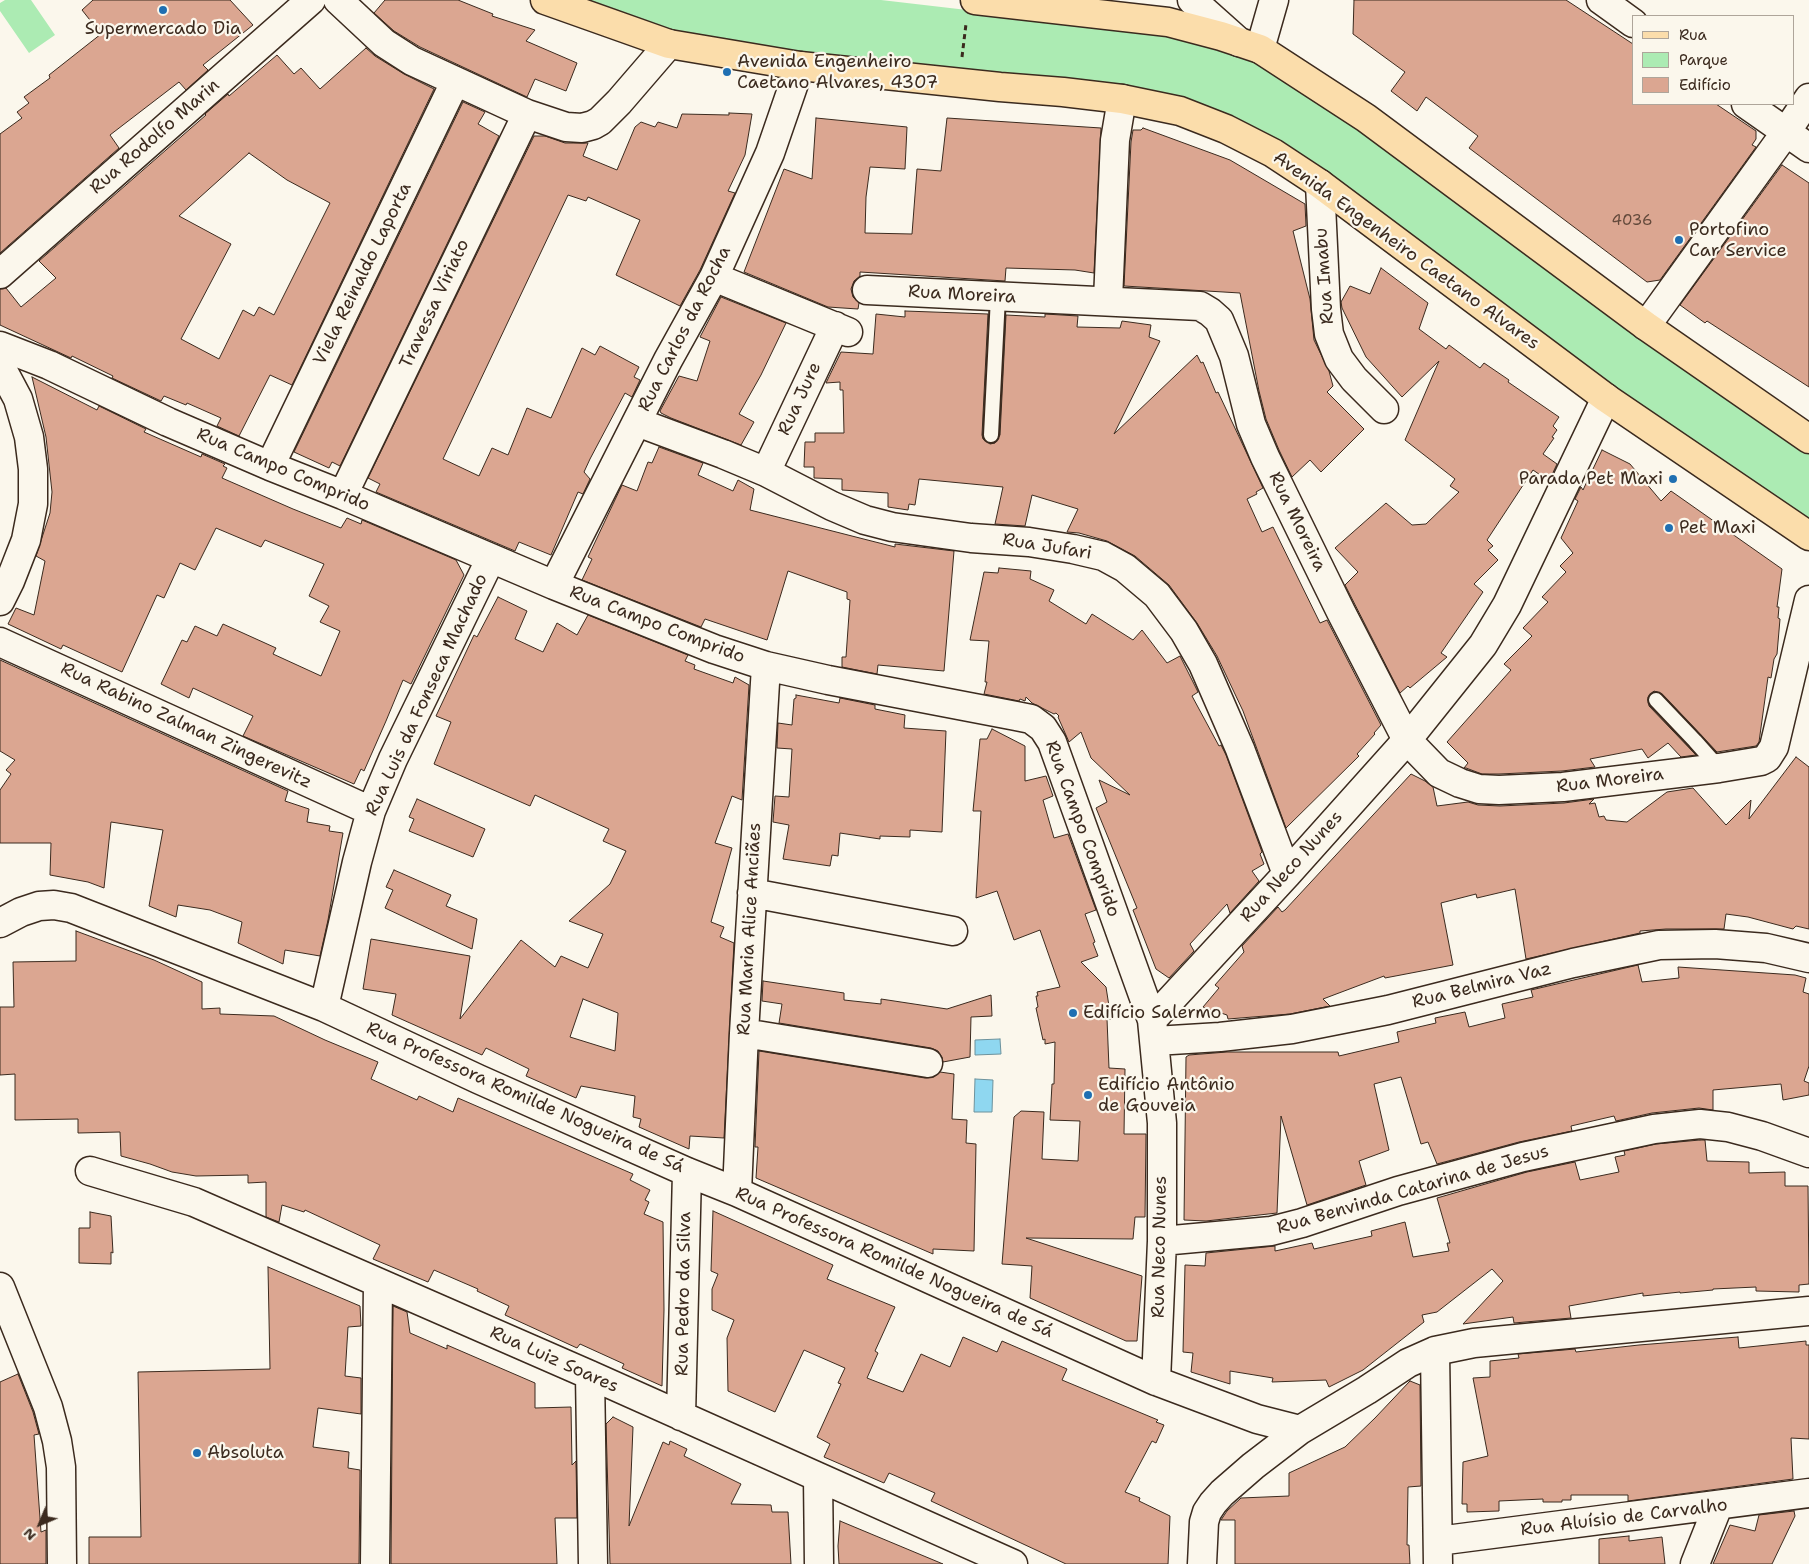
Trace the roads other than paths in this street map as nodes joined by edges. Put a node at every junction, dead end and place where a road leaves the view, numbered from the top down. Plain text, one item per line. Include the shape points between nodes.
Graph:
1 (311, 0) edge
2 (338, 0) edge
3 (545, 0) edge
4 (1192, 0) edge
5 (1274, 0) edge
6 (1601, 0) edge
7 (1109, 7) edge
8 (971, 9) edge
9 (1632, 22) edge
10 (669, 44) junction
11 (1250, 46) junction
12 (800, 66) junction
13 (455, 82) junction
14 (1809, 98) edge
15 (1122, 99) junction
16 (1747, 105) edge
17 (527, 114) junction
18 (1786, 132) junction
19 (1809, 148) edge
20 (1320, 184) junction
21 (0, 274) edge
22 (714, 277) junction
23 (868, 290) dead end
24 (998, 297) junction
25 (1108, 300) junction
26 (1646, 326) junction
27 (0, 346) edge
28 (0, 366) edge
29 (1606, 398) junction
30 (1384, 409) dead end
31 (637, 422) junction
32 (991, 435) dead end
33 (1809, 439) edge
34 (270, 466) junction
35 (766, 472) junction
36 (343, 495) junction
37 (1809, 536) edge
38 (491, 558) junction
39 (554, 585) junction
40 (1809, 600) edge
41 (0, 601) edge
42 (0, 642) edge
43 (766, 666) junction
44 (1656, 700) dead end
45 (1407, 740) junction
46 (1719, 768) junction
47 (371, 811) junction
48 (1287, 874) junction
49 (752, 893) junction
50 (0, 923) edge
51 (953, 931) dead end
52 (1809, 958) edge
53 (324, 1007) junction
54 (1153, 1030) junction
55 (744, 1033) junction
56 (928, 1063) dead end
57 (1809, 1153) edge
58 (90, 1172) dead end
59 (687, 1172) junction
60 (737, 1192) junction
61 (1162, 1241) junction
62 (378, 1283) junction
63 (0, 1287) edge
64 (1809, 1311) edge
65 (1435, 1352) junction
66 (590, 1375) junction
67 (1156, 1381) junction
68 (681, 1416) junction
69 (1300, 1430) junction
70 (818, 1477) junction
71 (1809, 1493) edge
72 (1718, 1506) junction
73 (1438, 1553) edge
74 (62, 1564) edge
75 (375, 1564) edge
76 (592, 1564) edge
77 (819, 1564) edge
78 (1013, 1564) edge
79 (1202, 1564) edge
80 (1695, 1564) edge

1 - 21 street, Rua Rodolfo Marin
2 - 13 street via 401,55
3 - 10 main road, Avenida Engenheiro Caetano Alvares
4 - 11 street
5 - 11 street
6 - 9 street
7 - 8 main road
7 - 11 main road
10 - 12 main road, Avenida Engenheiro Caetano Alvares
10 - 17 street via 619,102 593,125 566,127
11 - 26 main road via 1366,118
12 - 15 main road, Avenida Engenheiro Caetano Alvares
12 - 22 street, Rua Carlos da Rocha via 770,154
13 - 17 street
13 - 34 street, Viela Reinaldo Laporta
14 - 18 street
15 - 20 main road, Avenida Engenheiro Caetano Alvares via 1180,111 1226,129 1273,153
15 - 25 street via 1115,140
16 - 18 street
17 - 36 street, Travessa Viriato
18 - 19 street
18 - 26 street
20 - 29 main road, Avenida Engenheiro Caetano Alvares
20 - 30 street, Rua Imabu via 1330,334 1339,359
22 - 31 street, Rua Carlos da Rocha
22 - 35 street, Rua Jure via 842,329
23 - 24 street, Rua Moreira
24 - 25 street, Rua Moreira
24 - 32 lane
25 - 45 street, Rua Moreira via 1200,306 1218,320 1234,356 1251,424 1265,457
26 - 33 main road
27 - 34 street, Rua Campo Comprido via 49,365
28 - 41 street via 18,399 29,437 33,469 26,540
29 - 37 main road, Avenida Engenheiro Caetano Alvares
29 - 45 street, Rua Neco Nunes via 1507,605 1483,646
31 - 35 street, Rua Jufari
31 - 39 street, Rua Carlos da Rocha
34 - 36 street, Rua Campo Comprido
35 - 48 street, Rua Jufari via 865,520 945,534 1073,549 1103,556 1125,568 1157,595 1203,664
36 - 38 street, Rua Campo Comprido
38 - 39 street, Rua Campo Comprido
38 - 47 street, Rua Luis da Fonseca Machado
39 - 43 street, Rua Campo Comprido via 714,650
40 - 46 street, Rua Moreira via 1771,754 1761,761
42 - 47 street, Rua Rabino Zalman Zingerevitz
43 - 49 street, Rua Maria Alice Anciães
43 - 54 street, Rua Campo Comprido via 1016,716 1043,728 1052,742
44 - 46 lane
45 - 46 street, Rua Moreira via 1439,773 1460,783 1489,790 1562,787
45 - 48 street, Rua Neco Nunes
47 - 53 street, Rua Luis da Fonseca Machado
48 - 54 street, Rua Neco Nunes
49 - 51 street
49 - 55 street, Rua Maria Alice Anciães
50 - 53 street, Rua Professora Romilde Nogueira de Sá via 39,906 54,904 71,908
52 - 54 street, Rua Belmira Vaz via 1766,948 1715,944 1659,946 1573,963 1388,1010 1292,1029 1220,1037
53 - 59 street, Rua Professora Romilde Nogueira de Sá
54 - 61 street, Rua Neco Nunes via 1162,1122
55 - 56 street
55 - 60 street, Rua Maria Alice Anciães
57 - 61 street, Rua Benvinda Catarina de Jesus via 1728,1127 1700,1124 1654,1129 1523,1157 1398,1191 1271,1231
58 - 62 street, Rua Luiz Soares via 194,1202
59 - 60 street, Rua Professora Romilde Nogueira de Sá
59 - 68 street, Rua Pedro da Silva
60 - 67 street, Rua Professora Romilde Nogueira de Sá
61 - 67 street, Rua Neco Nunes
62 - 66 street, Rua Luiz Soares
62 - 75 street
63 - 74 street via 48,1407 58,1441
64 - 65 street via 1510,1338
65 - 69 street via 1408,1363
65 - 73 street
66 - 68 street, Rua Luiz Soares
66 - 76 street
67 - 69 street, Rua Professora Romilde Nogueira de Sá via 1257,1419
68 - 70 street, Rua Luiz Soares
69 - 79 street via 1253,1466 1213,1503 1204,1522
70 - 77 street
70 - 78 street, Rua Luiz Soares
71 - 72 street, Rua Aluísio de Carvalho
72 - 73 street, Rua Aluísio de Carvalho
72 - 80 street

